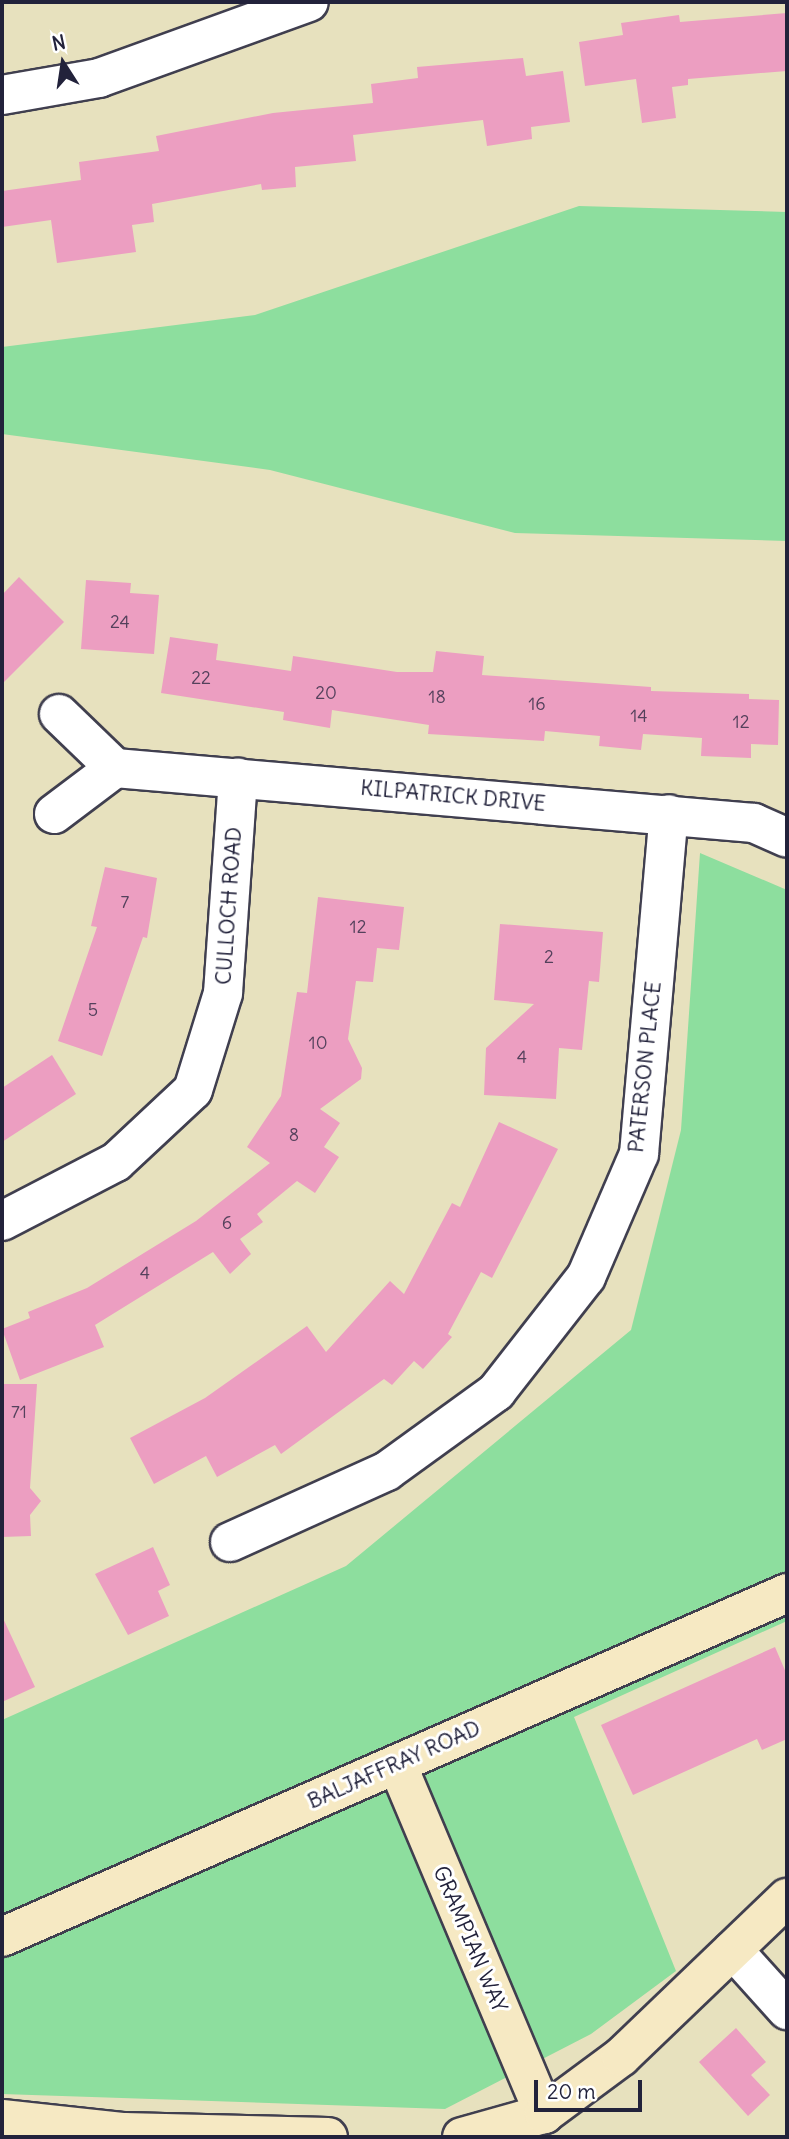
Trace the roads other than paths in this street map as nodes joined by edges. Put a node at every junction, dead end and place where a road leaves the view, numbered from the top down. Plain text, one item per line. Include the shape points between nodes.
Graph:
1 (309, 2) edge
2 (2, 95) edge
3 (59, 713) dead end
4 (115, 768) junction
5 (238, 778) junction
6 (54, 814) dead end
7 (669, 814) junction
8 (787, 838) edge
9 (2, 1221) edge
10 (230, 1542) dead end
11 (787, 1593) edge
12 (397, 1764) junction
13 (787, 1898) edge
14 (2, 1937) edge
15 (733, 1950) junction
16 (787, 2010) edge
17 (544, 2114) junction
18 (2, 2119) edge
19 (124, 2135) edge
20 (328, 2137) edge
21 (462, 2137) edge

1 - 2 street via 99,78
3 - 4 street
4 - 5 street, KILPATRICK DRIVE
4 - 6 street
5 - 7 street, KILPATRICK DRIVE
5 - 9 street, CULLOCH ROAD via 223,993 193,1090 116,1162
7 - 8 street, KILPATRICK DRIVE via 754,822
7 - 10 street, PATERSON PLACE via 639,1154 586,1278 496,1392 387,1471
11 - 12 street, BALJAFFRAY ROAD
12 - 14 street, BALJAFFRAY ROAD
12 - 17 street, GRAMPIAN WAY
13 - 15 street
15 - 16 street
15 - 17 street via 621,2057
17 - 21 street
18 - 19 street
19 - 20 street

